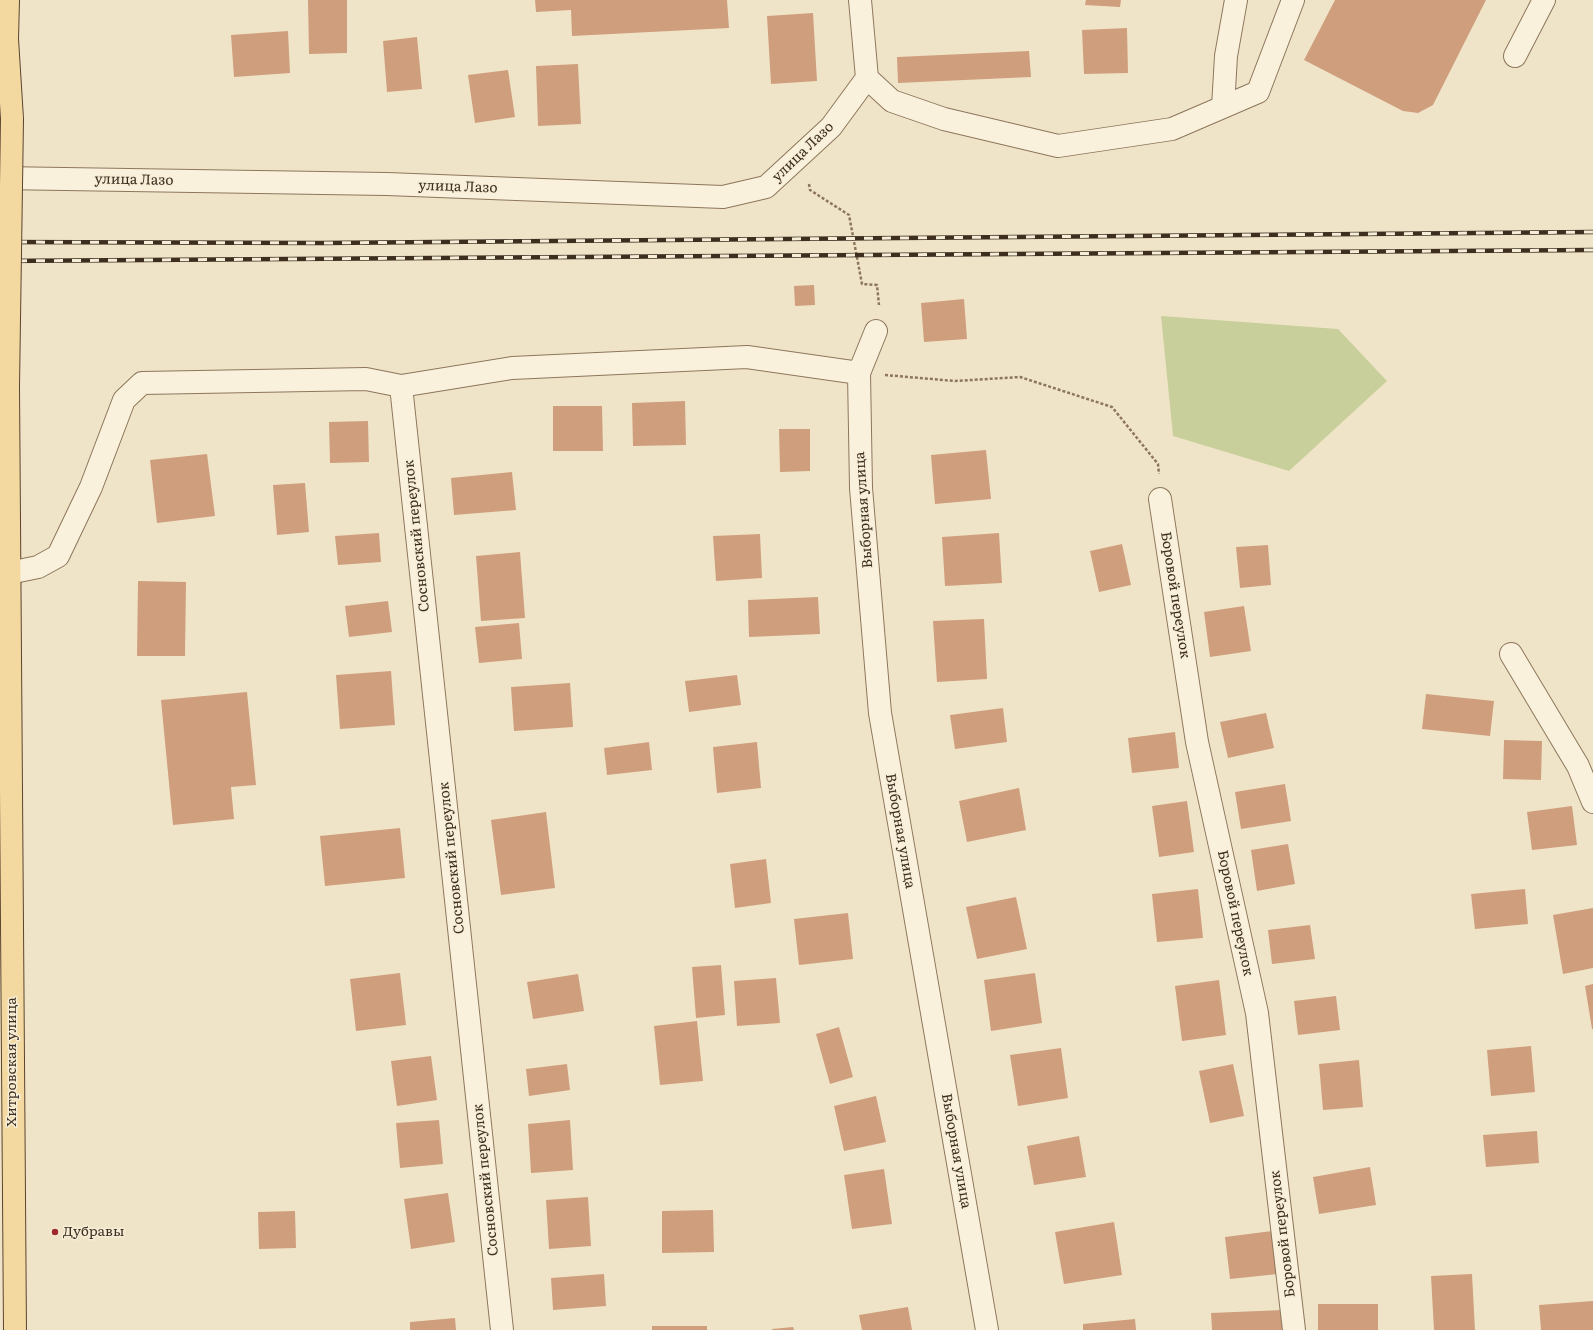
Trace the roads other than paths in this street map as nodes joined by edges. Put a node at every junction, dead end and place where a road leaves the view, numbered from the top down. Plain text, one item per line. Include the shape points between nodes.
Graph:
1 (8, 0) edge
2 (860, 0) edge
3 (1236, 0) edge
4 (1293, 0) edge
5 (1544, 0) edge
6 (1515, 56) dead end
7 (866, 78) junction
8 (1223, 107) junction
9 (0, 178) edge
10 (876, 331) road end
11 (859, 373) junction
12 (401, 386) junction
13 (1160, 499) road end
14 (9, 572) junction
15 (1510, 654) dead end
16 (5, 733) edge
17 (1593, 802) edge
18 (6, 922) edge
19 (6, 1079) edge
20 (15, 1330) edge
21 (502, 1330) edge
22 (987, 1330) edge
23 (1294, 1330) edge

1 - 14 main road, Хитровская улица, bridge via 7,39 12,119 8,386
2 - 7 street
3 - 8 street via 1226,56
4 - 8 street via 1258,92
5 - 6 street
7 - 8 street via 892,101 944,119 1058,146 1172,129
7 - 9 street, улица Лазо via 831,128 766,187 723,197 395,185
10 - 11 street, Выборная улица
11 - 12 street via 747,357 512,368
11 - 22 street, Выборная улица via 861,488 880,713
12 - 14 street via 366,379 142,383 124,400 91,487 58,556 38,567
12 - 21 street, Сосновский переулок
13 - 23 street, Боровой переулок via 1198,742 1256,1013
14 - 16 main road, Хитровская улица
15 - 17 street via 1578,766
16 - 18 main road, Хитровская улица
18 - 19 main road, Хитровская улица
19 - 20 main road, Хитровская улица

